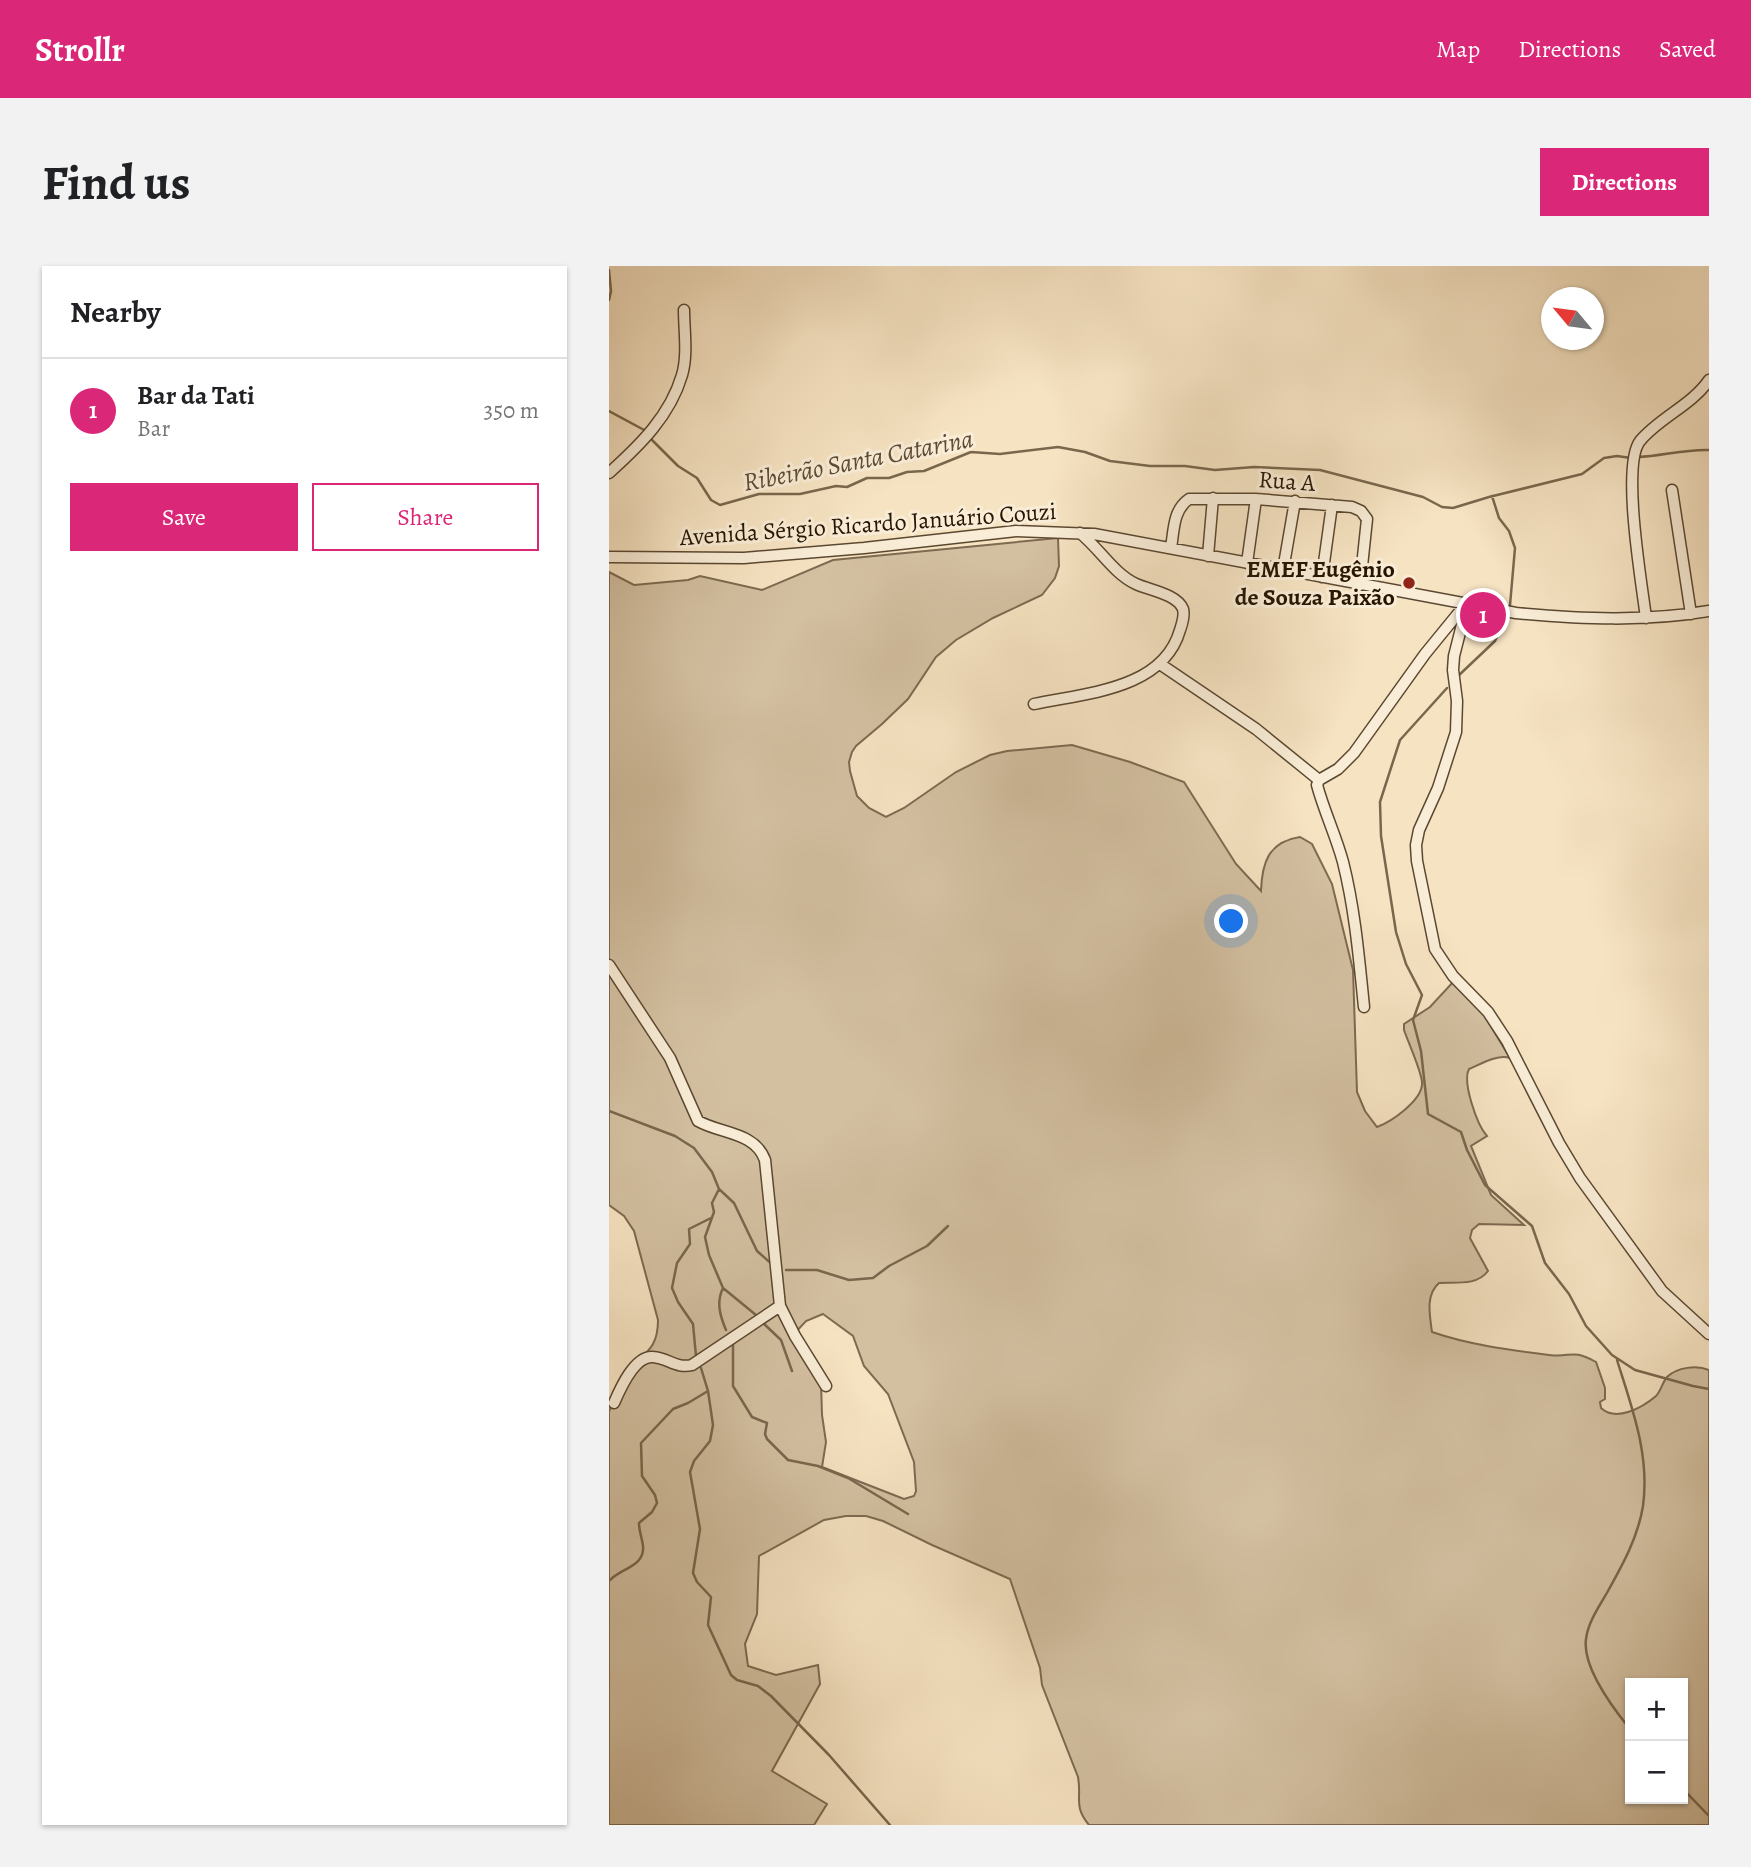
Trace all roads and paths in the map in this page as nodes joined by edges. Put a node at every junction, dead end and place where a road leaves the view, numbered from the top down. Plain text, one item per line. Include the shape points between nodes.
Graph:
1 (684, 310) dead end
2 (1709, 380) edge
3 (609, 473) edge
4 (1672, 490) dead end
5 (1213, 498) junction
6 (1256, 499) junction
7 (1295, 501) junction
8 (1332, 505) junction
9 (1080, 533) junction
10 (1171, 548) junction
11 (609, 556) edge
12 (1209, 556) junction
13 (1247, 563) junction
14 (1283, 570) junction
15 (1322, 577) junction
16 (1360, 584) junction
17 (1466, 605) junction
18 (1709, 611) edge
19 (1691, 614) junction
20 (1646, 618) junction
21 (1160, 664) junction
22 (1034, 704) dead end
23 (1319, 780) junction
24 (609, 965) edge
25 (1364, 1007) dead end
26 (780, 1306) junction
27 (1709, 1334) edge
28 (826, 1386) dead end
29 (614, 1403) dead end

1 - 3 street via 683,373 669,407 655,429
2 - 20 street via 1688,403 1648,433 1633,458 1632,496
4 - 19 street
5 - 6 street, Rua A
5 - 10 street, Rua A via 1183,503 1176,514
5 - 12 street
6 - 7 street, Rua A
6 - 13 street
7 - 8 street, Rua A
7 - 14 street
8 - 15 street
8 - 16 street, Rua A via 1352,507 1367,519
9 - 10 street, Avenida Sérgio Ricardo Januário Couzi
9 - 11 street, Avenida Sérgio Ricardo Januário Couzi via 1016,531 744,558
9 - 21 street via 1129,580 1168,596 1183,610 1178,638
10 - 12 street, Avenida Sérgio Ricardo Januário Couzi
12 - 13 street, Avenida Sérgio Ricardo Januário Couzi
13 - 14 street, Avenida Sérgio Ricardo Januário Couzi
14 - 15 street, Avenida Sérgio Ricardo Januário Couzi
15 - 16 street, Avenida Sérgio Ricardo Januário Couzi
16 - 17 street, Avenida Sérgio Ricardo Januário Couzi
17 - 20 street, Avenida Sérgio Ricardo Januário Couzi via 1516,614
17 - 23 street via 1354,753
17 - 27 street via 1453,663 1456,732 1416,845 1435,949 1507,1041 1580,1178 1662,1291
18 - 19 street, Avenida Sérgio Ricardo Januário Couzi
19 - 20 street, Avenida Sérgio Ricardo Januário Couzi
21 - 22 street via 1130,682
21 - 23 street via 1256,729
23 - 25 street via 1344,865
24 - 26 street via 670,1058 698,1121 762,1149
26 - 28 street
26 - 29 street via 692,1365 647,1357 627,1376

